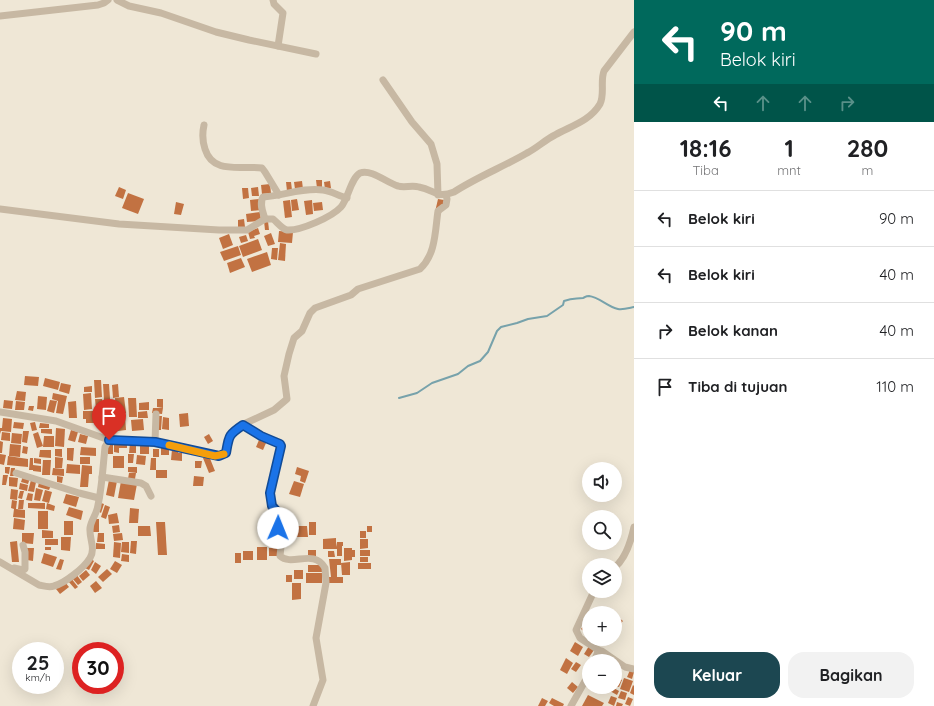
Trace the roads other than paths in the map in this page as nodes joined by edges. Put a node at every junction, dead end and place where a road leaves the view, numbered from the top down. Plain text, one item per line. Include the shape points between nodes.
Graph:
1 (108, 0) edge
2 (117, 0) edge
3 (273, 0) edge
4 (0, 16) edge
5 (634, 32) edge
6 (278, 46) junction
7 (316, 54) dead end
8 (383, 80) dead end
9 (204, 125) dead end
10 (279, 195) junction
11 (442, 195) junction
12 (347, 198) junction
13 (0, 209) edge
14 (265, 219) junction
15 (0, 412) edge
16 (156, 414) dead end
17 (244, 424) junction
18 (109, 440) junction
19 (155, 442) junction
20 (16, 473) dead end
21 (102, 477) junction
22 (151, 496) dead end
23 (99, 498) junction
24 (634, 527) edge
25 (23, 545) dead end
26 (621, 558) edge
27 (0, 562) edge
28 (10, 567) junction
29 (591, 598) edge
30 (600, 651) junction
31 (598, 654) edge
32 (634, 669) edge
33 (582, 686) edge
34 (313, 706) edge
35 (570, 706) edge

1 - 4 street via 98,5
2 - 6 street via 216,32
3 - 6 street via 283,13
5 - 11 street via 604,71 600,103 586,119 556,134 528,153 454,192
6 - 7 street
8 - 11 street via 431,144
9 - 10 street via 203,142 213,163 228,167 262,168
10 - 12 street via 321,190
10 - 14 street via 262,198
11 - 12 street via 419,186 397,186 376,175 364,173 355,178
11 - 17 street via 447,198 446,205 438,211 437,232 424,265 420,269 358,289 351,295 310,312 302,331 292,343 284,376 287,399 274,410
12 - 14 street via 340,208 330,215 298,228 287,230 273,219
13 - 14 street via 120,224 219,230 246,230
15 - 18 street via 56,421
16 - 19 street
17 - 19 street via 232,432 227,441 226,453 219,456
17 - 34 street via 281,445 270,493 272,506 283,518 278,528 282,537 280,556 287,560 311,558 325,568 326,583 316,638 323,680
18 - 19 street
18 - 21 street via 105,447
20 - 23 street
21 - 22 street via 141,483 146,486
21 - 23 street
23 - 28 street via 90,530 93,550 90,558 76,573 53,587 46,587
24 - 26 street
25 - 28 street via 24,569
27 - 28 street
29 - 30 street via 576,630 580,638
30 - 31 street
30 - 32 street via 625,667
33 - 35 street

